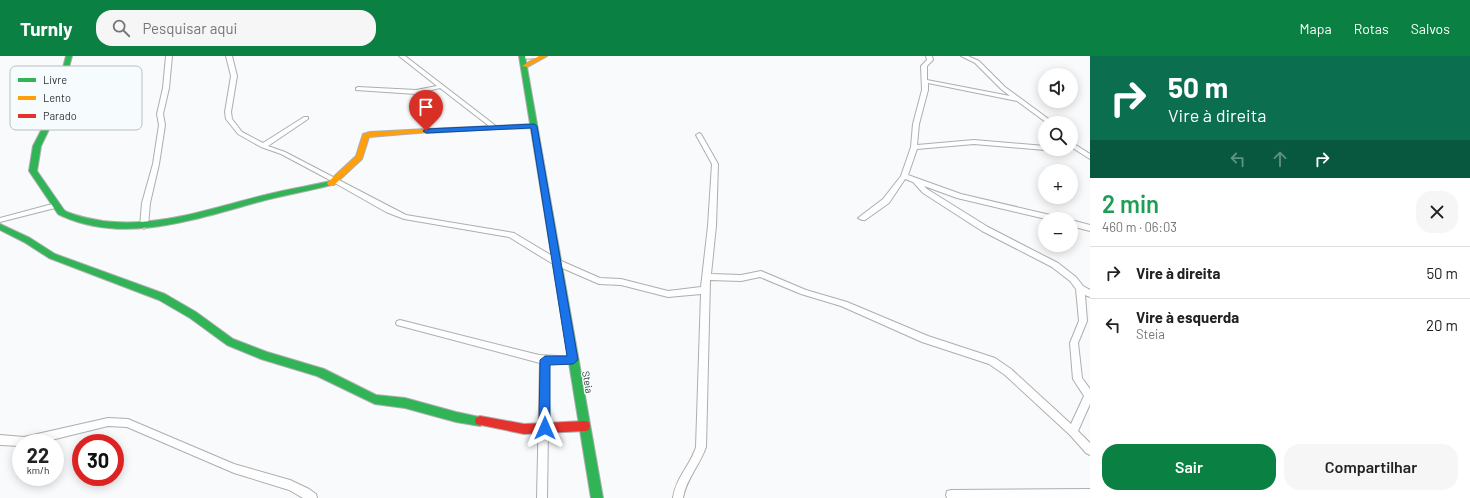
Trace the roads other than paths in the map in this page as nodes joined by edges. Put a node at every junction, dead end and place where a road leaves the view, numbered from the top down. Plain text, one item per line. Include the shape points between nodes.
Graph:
1 (69, 56) edge
2 (169, 56) edge
3 (229, 56) edge
4 (402, 56) edge
5 (538, 56) edge
6 (544, 56) edge
7 (930, 56) edge
8 (964, 56) edge
9 (523, 60) edge
10 (66, 66) edge
11 (924, 81) junction
12 (442, 86) junction
13 (358, 89) dead end
14 (1020, 100) junction
15 (1042, 116) edge
16 (306, 118) dead end
17 (534, 126) junction
18 (495, 128) junction
19 (45, 130) edge
20 (699, 135) dead end
21 (263, 146) junction
22 (914, 147) junction
23 (1038, 147) edge
24 (1078, 149) edge
25 (1088, 155) edge
26 (904, 176) junction
27 (336, 181) junction
28 (916, 181) junction
29 (56, 204) junction
30 (1038, 215) edge
31 (862, 218) dead end
32 (0, 220) edge
33 (1078, 225) edge
34 (144, 226) junction
35 (0, 227) edge
36 (1090, 228) edge
37 (556, 262) junction
38 (707, 277) junction
39 (1080, 288) junction
40 (705, 290) junction
41 (1090, 294) edge
42 (400, 322) dead end
43 (545, 360) junction
44 (573, 360) junction
45 (585, 426) junction
46 (545, 428) junction
47 (1073, 432) junction
48 (0, 440) edge
49 (1090, 450) edge
50 (1090, 494) edge
51 (951, 495) dead end
52 (312, 498) edge
53 (542, 498) edge
54 (597, 498) edge
55 (678, 498) edge

1 - 10 street
2 - 34 street via 160,114 162,125 146,203
3 - 21 street via 234,76 229,98 229,119 240,133
4 - 12 street
5 - 9 street
6 - 9 street
7 - 11 street via 930,60 924,66
8 - 14 street via 976,62 1003,88
9 - 17 street, Steia
11 - 14 street
11 - 22 street via 925,90 916,124
12 - 13 street via 416,92
12 - 18 street
14 - 15 street
16 - 21 street
17 - 18 street
17 - 37 street, Steia
18 - 27 street via 370,134 366,136 359,157
19 - 29 street via 37,146 33,172
20 - 38 street via 715,164
21 - 27 street via 283,153
22 - 23 street via 974,142
22 - 26 street
24 - 25 street
26 - 28 street
26 - 31 street via 886,201
27 - 34 street via 266,197 187,220
27 - 37 street via 404,216 511,235
28 - 30 street via 959,196
28 - 39 street via 925,191 985,229 1055,265
29 - 32 street
29 - 34 street via 67,216 108,225
33 - 36 street
35 - 46 street via 52,256 162,297 193,315 230,342 320,372 375,399 405,403 456,417 524,429
37 - 40 street via 595,280 621,282 663,293 679,294
37 - 44 street, Steia
38 - 40 street
38 - 47 street via 740,278 755,274 767,276 804,292 844,304 925,339 992,361 1008,372
39 - 41 street
39 - 47 street via 1084,321 1074,343 1078,379 1089,395
40 - 55 street via 701,447 696,460 682,477
42 - 43 street
43 - 44 street
43 - 46 street
44 - 45 street, Steia
45 - 46 street
45 - 54 street, Steia
46 - 53 street
47 - 49 street
48 - 52 street via 24,442 108,422 128,423 250,474 278,480
50 - 51 street

